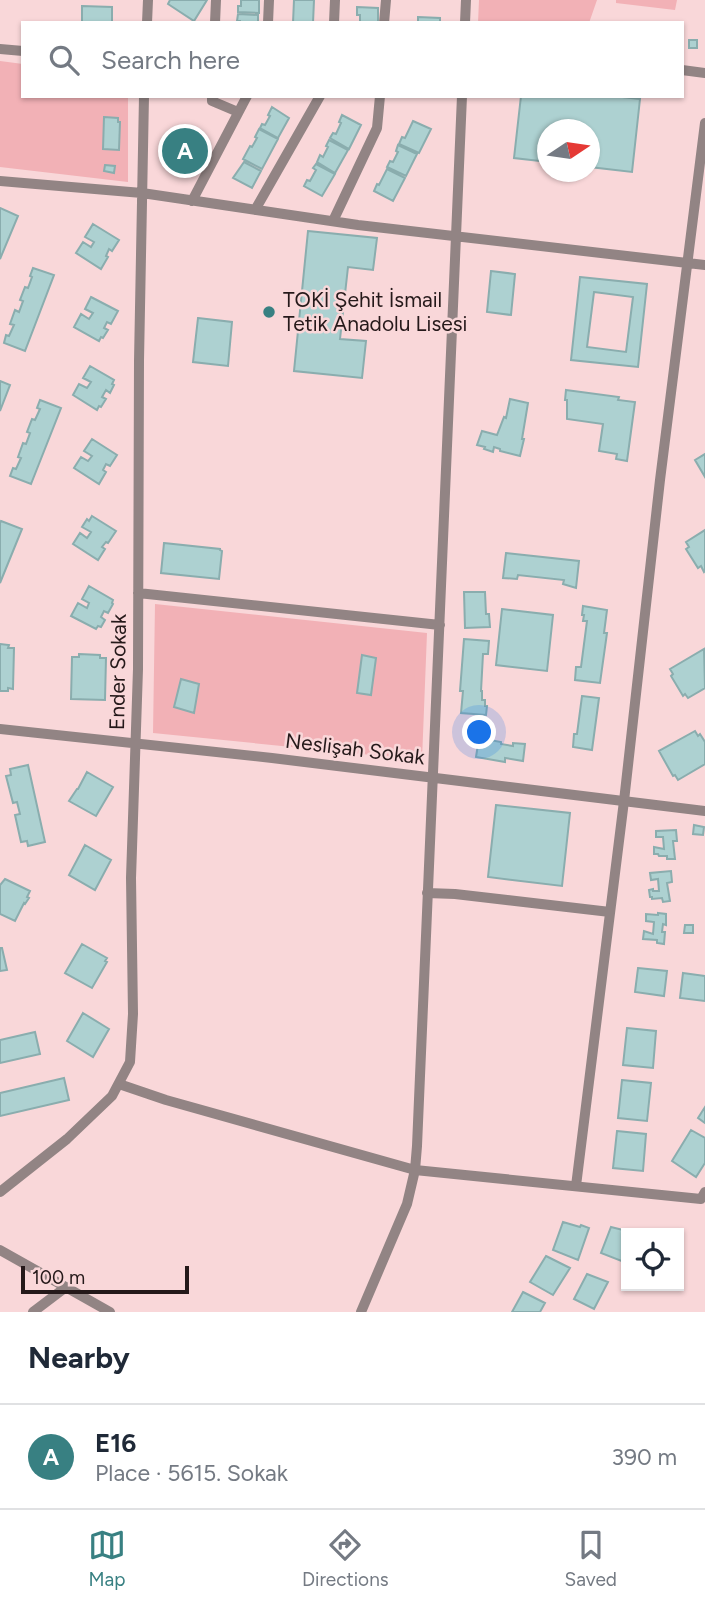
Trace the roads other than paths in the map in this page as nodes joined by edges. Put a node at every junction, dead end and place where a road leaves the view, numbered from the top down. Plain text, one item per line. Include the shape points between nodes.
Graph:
1 (148, 0) edge
2 (216, 0) edge
3 (269, 0) edge
4 (335, 0) edge
5 (386, 0) edge
6 (466, 0) edge
7 (147, 21) edge
8 (215, 21) edge
9 (268, 21) edge
10 (334, 21) edge
11 (384, 21) edge
12 (465, 21) edge
13 (0, 49) edge
14 (21, 51) edge
15 (684, 70) edge
16 (705, 73) edge
17 (144, 98) edge
18 (212, 98) edge
19 (246, 98) edge
20 (319, 98) edge
21 (380, 98) edge
22 (462, 98) edge
23 (238, 113) junction
24 (705, 123) edge
25 (0, 181) edge
26 (142, 193) junction
27 (192, 201) junction
28 (255, 210) junction
29 (333, 221) junction
30 (456, 236) junction
31 (688, 263) junction
32 (705, 265) edge
33 (138, 593) junction
34 (440, 625) junction
35 (0, 729) edge
36 (136, 743) junction
37 (432, 778) junction
38 (624, 801) junction
39 (705, 811) edge
40 (427, 893) junction
41 (610, 912) junction
42 (119, 1084) junction
43 (415, 1170) junction
44 (576, 1186) junction
45 (0, 1192) edge
46 (705, 1192) edge
47 (0, 1250) edge
48 (66, 1287) junction
49 (33, 1312) edge
50 (110, 1312) edge
51 (361, 1312) edge

1 - 7 street
2 - 8 street
3 - 9 street
4 - 10 street
5 - 11 street
6 - 12 street
13 - 14 street
15 - 16 street
17 - 26 street, Ender Sokak
18 - 23 street
19 - 23 street
20 - 28 street
21 - 29 street via 377,128
22 - 30 street
23 - 27 street
24 - 31 street
25 - 26 street
26 - 27 street
26 - 33 street, Ender Sokak
27 - 28 street
28 - 29 street
29 - 30 street
30 - 31 street
30 - 34 street
31 - 32 street
31 - 38 street
33 - 34 street
33 - 36 street, Ender Sokak
34 - 37 street
35 - 36 street, Neslişah Sokak
36 - 37 street, Neslişah Sokak
36 - 42 street, Ender Sokak via 131,878 133,1014 130,1062
37 - 38 street, Neslişah Sokak
37 - 40 street
38 - 39 street, Neslişah Sokak
38 - 41 street
40 - 41 street
40 - 43 street
41 - 44 street
42 - 43 street
42 - 45 street, Ender Sokak via 66,1139
43 - 44 street
43 - 51 street via 407,1204
44 - 46 street via 701,1199
47 - 48 street
48 - 49 street
48 - 50 street

